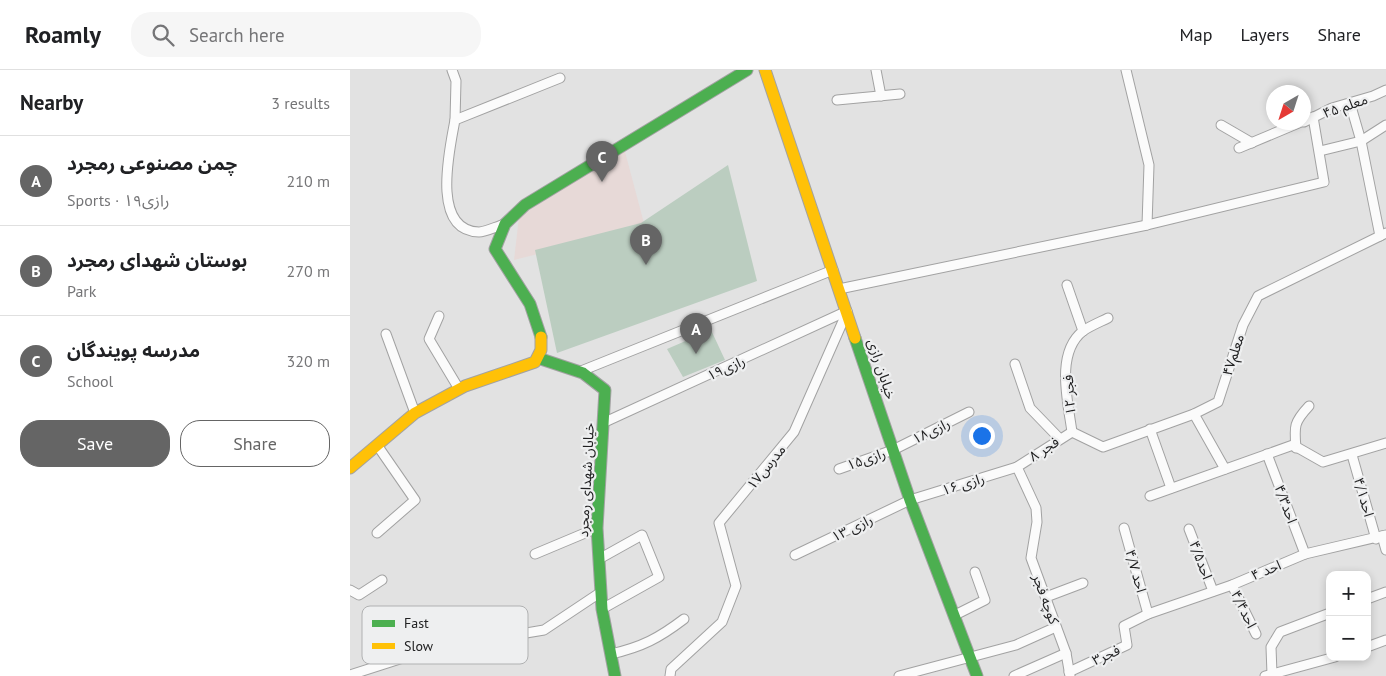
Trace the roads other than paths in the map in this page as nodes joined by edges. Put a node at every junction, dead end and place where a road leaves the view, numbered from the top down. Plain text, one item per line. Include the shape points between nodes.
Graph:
1 (452, 70) edge
2 (747, 70) edge
3 (765, 70) edge
4 (876, 70) edge
5 (1126, 70) edge
6 (560, 78) dead end
7 (1386, 90) edge
8 (900, 94) dead end
9 (881, 96) junction
10 (837, 100) dead end
11 (1350, 103) junction
12 (1313, 117) joint
13 (455, 120) junction
14 (1221, 125) dead end
15 (1386, 125) edge
16 (1283, 130) edge
17 (1361, 141) junction
18 (1252, 143) junction
19 (1239, 148) dead end
20 (1320, 151) junction
21 (505, 224) junction
22 (1147, 225) junction
23 (1383, 235) edge
24 (833, 270) junction
25 (1067, 285) dead end
26 (840, 289) junction
27 (847, 311) junction
28 (439, 316) dead end
29 (1108, 318) dead end
30 (1083, 331) junction
31 (386, 334) dead end
32 (538, 358) junction
33 (1015, 364) dead end
34 (582, 370) junction
35 (460, 389) junction
36 (1309, 406) dead end
37 (415, 412) junction
38 (969, 412) dead end
39 (1194, 414) junction
40 (605, 422) junction
41 (1150, 429) junction
42 (1072, 432) junction
43 (1059, 438) junction
44 (1386, 442) edge
45 (377, 445) junction
46 (1296, 448) junction
47 (893, 450) junction
48 (1268, 454) junction
49 (1352, 454) junction
50 (1017, 467) junction
51 (350, 468) edge
52 (839, 469) dead end
53 (1225, 469) junction
54 (1172, 488) junction
55 (1150, 496) dead end
56 (910, 500) junction
57 (1037, 522) joint
58 (597, 528) junction
59 (1124, 528) dead end
60 (1189, 529) dead end
61 (377, 533) dead end
62 (1382, 537) edge
63 (1386, 550) edge
64 (535, 554) dead end
65 (1305, 554) junction
66 (795, 556) dead end
67 (599, 559) junction
68 (975, 572) dead end
69 (382, 580) dead end
70 (1082, 583) dead end
71 (1232, 585) junction
72 (350, 590) edge
73 (1213, 591) junction
74 (601, 592) junction
75 (1386, 592) edge
76 (1046, 597) junction
77 (1371, 598) edge
78 (602, 609) junction
79 (1148, 614) junction
80 (955, 615) junction
81 (1326, 615) edge
82 (684, 619) dead end
83 (1056, 627) junction
84 (528, 633) edge
85 (1256, 634) dead end
86 (1386, 640) edge
87 (1371, 646) edge
88 (1066, 653) junction
89 (611, 654) junction
90 (970, 658) junction
91 (1326, 659) edge
92 (384, 664) edge
93 (1069, 674) edge
94 (350, 675) edge
95 (1269, 675) edge
96 (615, 676) edge
97 (670, 676) edge
98 (899, 676) edge
99 (977, 676) edge
100 (1014, 676) edge

1 - 13 street via 456,81
2 - 21 street via 525,205
3 - 24 street, خیابان رازی
4 - 9 street
5 - 22 street via 1149,166
6 - 13 street
7 - 11 street, معلم ۴۵
8 - 9 street
9 - 10 street
11 - 12 street, معلم ۴۵
11 - 17 street
12 - 20 street
13 - 21 street via 447,167 447,198 451,215 462,227 479,232
14 - 18 street
15 - 17 street
16 - 18 street, معلم ۴۵
17 - 20 street
17 - 23 street
18 - 19 street, معلم ۴۵
20 - 22 street via 1324,182
21 - 32 street via 495,249 526,298 540,328
22 - 26 street
23 - 39 street, معلم۴۷ via 1258,296 1243,324 1218,402
24 - 26 street, خیابان رازی
24 - 34 street
25 - 30 street
26 - 27 street, خیابان رازی
27 - 40 street, رازی۱۹
27 - 47 street, خیابان رازی
27 - 97 street, مدرس۱۷ via 794,432 719,523 736,586 722,622 671,669
28 - 35 street via 429,338
29 - 30 street, فجر ۱۲
30 - 42 street, فجر ۱۲ via 1070,347 1065,380
31 - 37 street
32 - 34 street, خیابان شهدای رمجرد
32 - 35 street via 535,362
33 - 43 street via 1030,408
34 - 40 street, خیابان شهدای رمجرد via 605,390
35 - 37 street
36 - 46 street via 1296,420
37 - 45 street
38 - 47 street, رازی۱۸
39 - 41 street, معلم۴۷
39 - 53 street
40 - 58 street, خیابان شهدای رمجرد
41 - 42 street, معلم۴۷ via 1103,447
41 - 54 street
42 - 43 street, فجر ۸
43 - 50 street, فجر ۸
44 - 49 street
45 - 51 street
45 - 61 street via 415,500
46 - 48 street via 1293,445
46 - 49 street via 1322,462
47 - 52 street, رازی۱۵
47 - 56 street, خیابان رازی
48 - 53 street
48 - 65 street, احد۴/۳
49 - 62 street, احد۴/۱
50 - 56 street, رازی ۱۶
50 - 57 street, فجر ۸ via 1036,508
53 - 54 street
54 - 55 street
56 - 66 street, رازی ۱۳
56 - 80 street, خیابان رازی
57 - 76 street, کوچه فجر via 1031,558
58 - 64 street
58 - 67 street, خیابان شهدای رمجرد
59 - 79 street, احد ۴/۷
60 - 73 street, احد۴/۵
62 - 63 street, احد۴/۱
62 - 65 street, احد ۴
65 - 71 street, احد ۴
67 - 74 street, خیابان شهدای رمجرد
67 - 78 street via 642,535 660,577
68 - 80 street via 985,600
69 - 72 street via 358,596
70 - 76 street
71 - 73 street, احد ۴
71 - 85 street, احد۴/۴
73 - 79 street, احد ۴
74 - 78 street, خیابان شهدای رمجرد
74 - 84 street via 544,630
75 - 77 street
76 - 83 street, کوچه فجر
78 - 89 street, خیابان شهدای رمجرد
79 - 93 street, فجر۳ via 1124,626 1127,645
80 - 90 street, خیابان رازی
81 - 95 street via 1280,632 1271,647
82 - 89 street via 638,648
83 - 88 street, کوچه فجر
83 - 90 street via 1016,645
86 - 87 street
88 - 93 street, کوچه فجر
88 - 100 street
89 - 96 street, خیابان شهدای رمجرد
90 - 98 street
90 - 99 street, خیابان رازی
91 - 95 street
92 - 94 street

